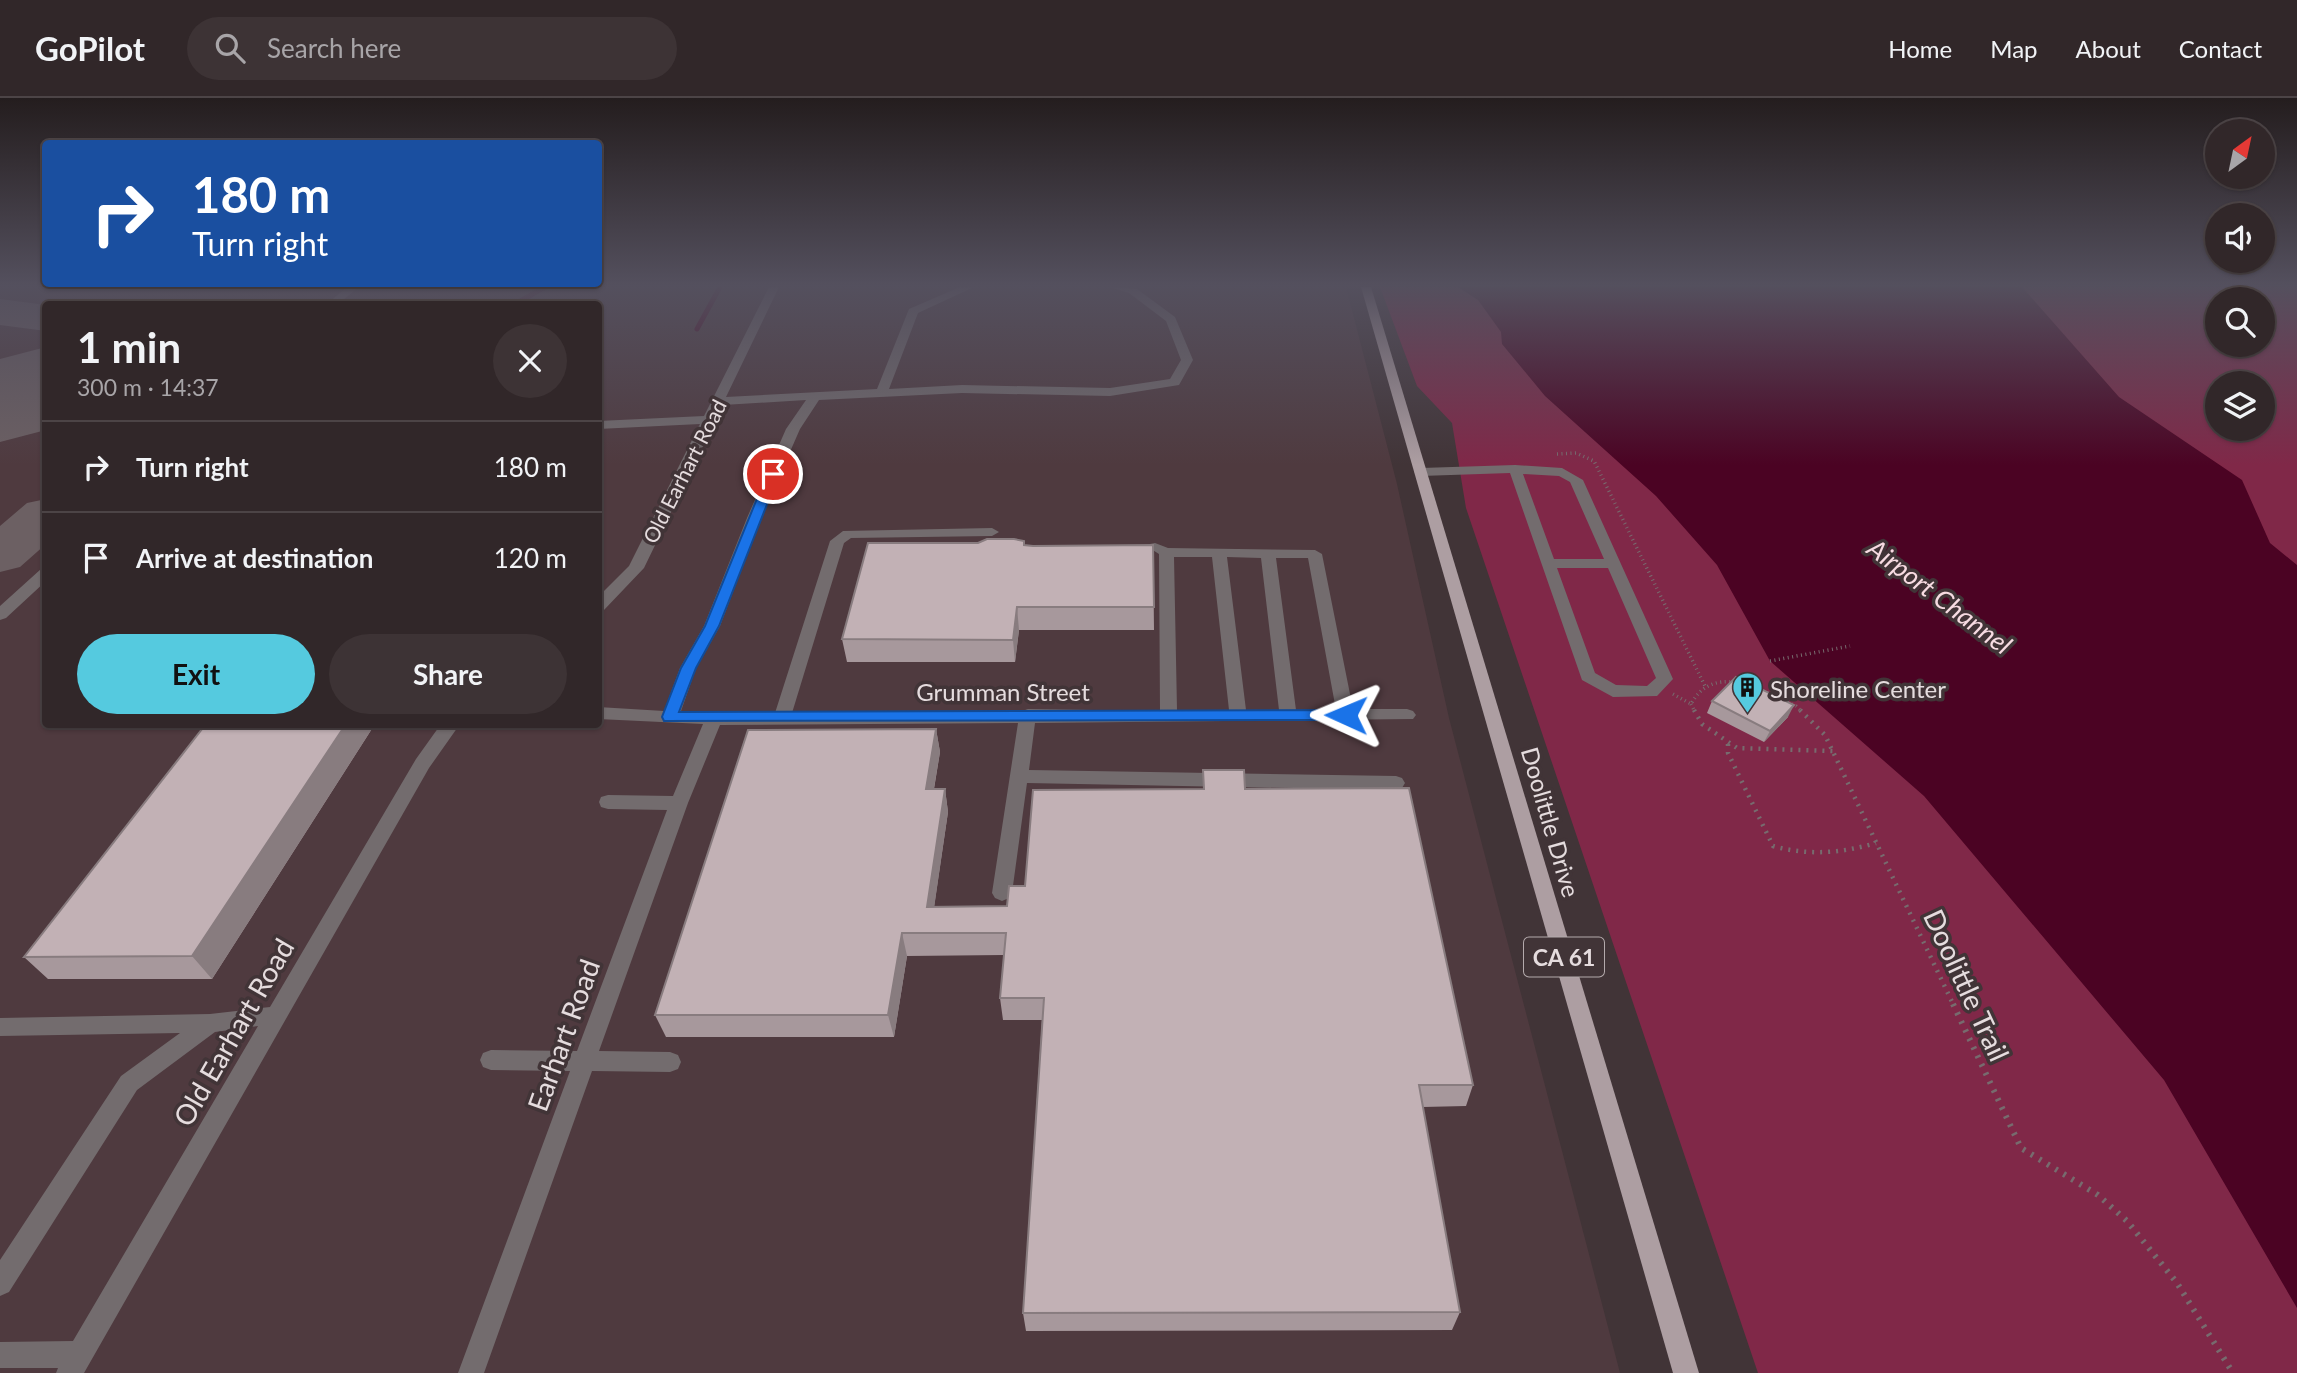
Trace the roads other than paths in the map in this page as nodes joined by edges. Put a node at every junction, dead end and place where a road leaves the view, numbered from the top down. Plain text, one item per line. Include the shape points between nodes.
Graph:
1 (746, 346) edge
2 (899, 346) edge
3 (1182, 346) edge
4 (1384, 346) edge
5 (881, 394) junction
6 (815, 397) junction
7 (720, 401) junction
8 (710, 420) junction
9 (602, 425) edge
10 (1515, 469) junction
11 (1421, 472) junction
12 (992, 532) dead end
13 (1141, 547) edge
14 (1166, 552) junction
15 (1219, 553) junction
16 (1268, 554) junction
17 (1549, 564) junction
18 (1614, 564) junction
19 (42, 576) edge
20 (602, 603) edge
21 (0, 615) edge
22 (602, 713) edge
23 (1288, 714) junction
24 (1028, 715) junction
25 (1169, 715) junction
26 (1238, 715) junction
27 (1346, 715) junction
28 (1407, 715) dead end
29 (670, 717) junction
30 (782, 717) junction
31 (714, 719) junction
32 (448, 728) edge
33 (1019, 775) junction
34 (1396, 783) dead end
35 (608, 802) dead end
36 (679, 803) junction
37 (1002, 893) dead end
38 (277, 1014) junction
39 (210, 1023) junction
40 (0, 1027) edge
41 (491, 1060) dead end
42 (586, 1062) junction
43 (670, 1062) dead end
44 (0, 1283) edge
45 (0, 1355) edge
46 (75, 1363) edge
47 (471, 1373) edge
48 (1686, 1373) edge

1 - 7 street, Old Earhart Road
2 - 5 street
3 - 5 street via 1187,360 1175,382 1110,392
4 - 11 main road, Doolittle Drive / CA 61
5 - 6 street
6 - 7 street
6 - 29 street via 793,429
7 - 8 street, Old Earhart Road
8 - 9 street
8 - 20 street, Old Earhart Road via 636,568
10 - 11 street
10 - 17 street
10 - 18 street via 1562,472 1576,480
11 - 48 main road, Doolittle Drive / CA 61
12 - 30 street via 848,534 837,541
13 - 14 street
14 - 15 street
14 - 25 street
15 - 16 street
15 - 26 street
16 - 23 street
16 - 27 street via 1315,554
17 - 18 street
17 - 18 street via 1588,676 1613,691 1651,692 1665,679
19 - 21 street
22 - 29 street, Grumman Street
23 - 26 street, Grumman Street
23 - 27 street, Grumman Street
24 - 25 street, Grumman Street
24 - 30 street, Grumman Street
24 - 33 street
25 - 26 street, Grumman Street
27 - 28 street, Grumman Street
29 - 31 street, Grumman Street
30 - 31 street, Grumman Street
31 - 36 street, Earhart Road
32 - 38 street, Old Earhart Road via 422,764
33 - 34 street
33 - 37 street
35 - 36 street
36 - 42 street, Earhart Road
38 - 39 street
38 - 46 street, Old Earhart Road
39 - 40 street
39 - 44 street via 129,1083
41 - 42 street
42 - 43 street
42 - 47 street, Earhart Road
45 - 46 street

